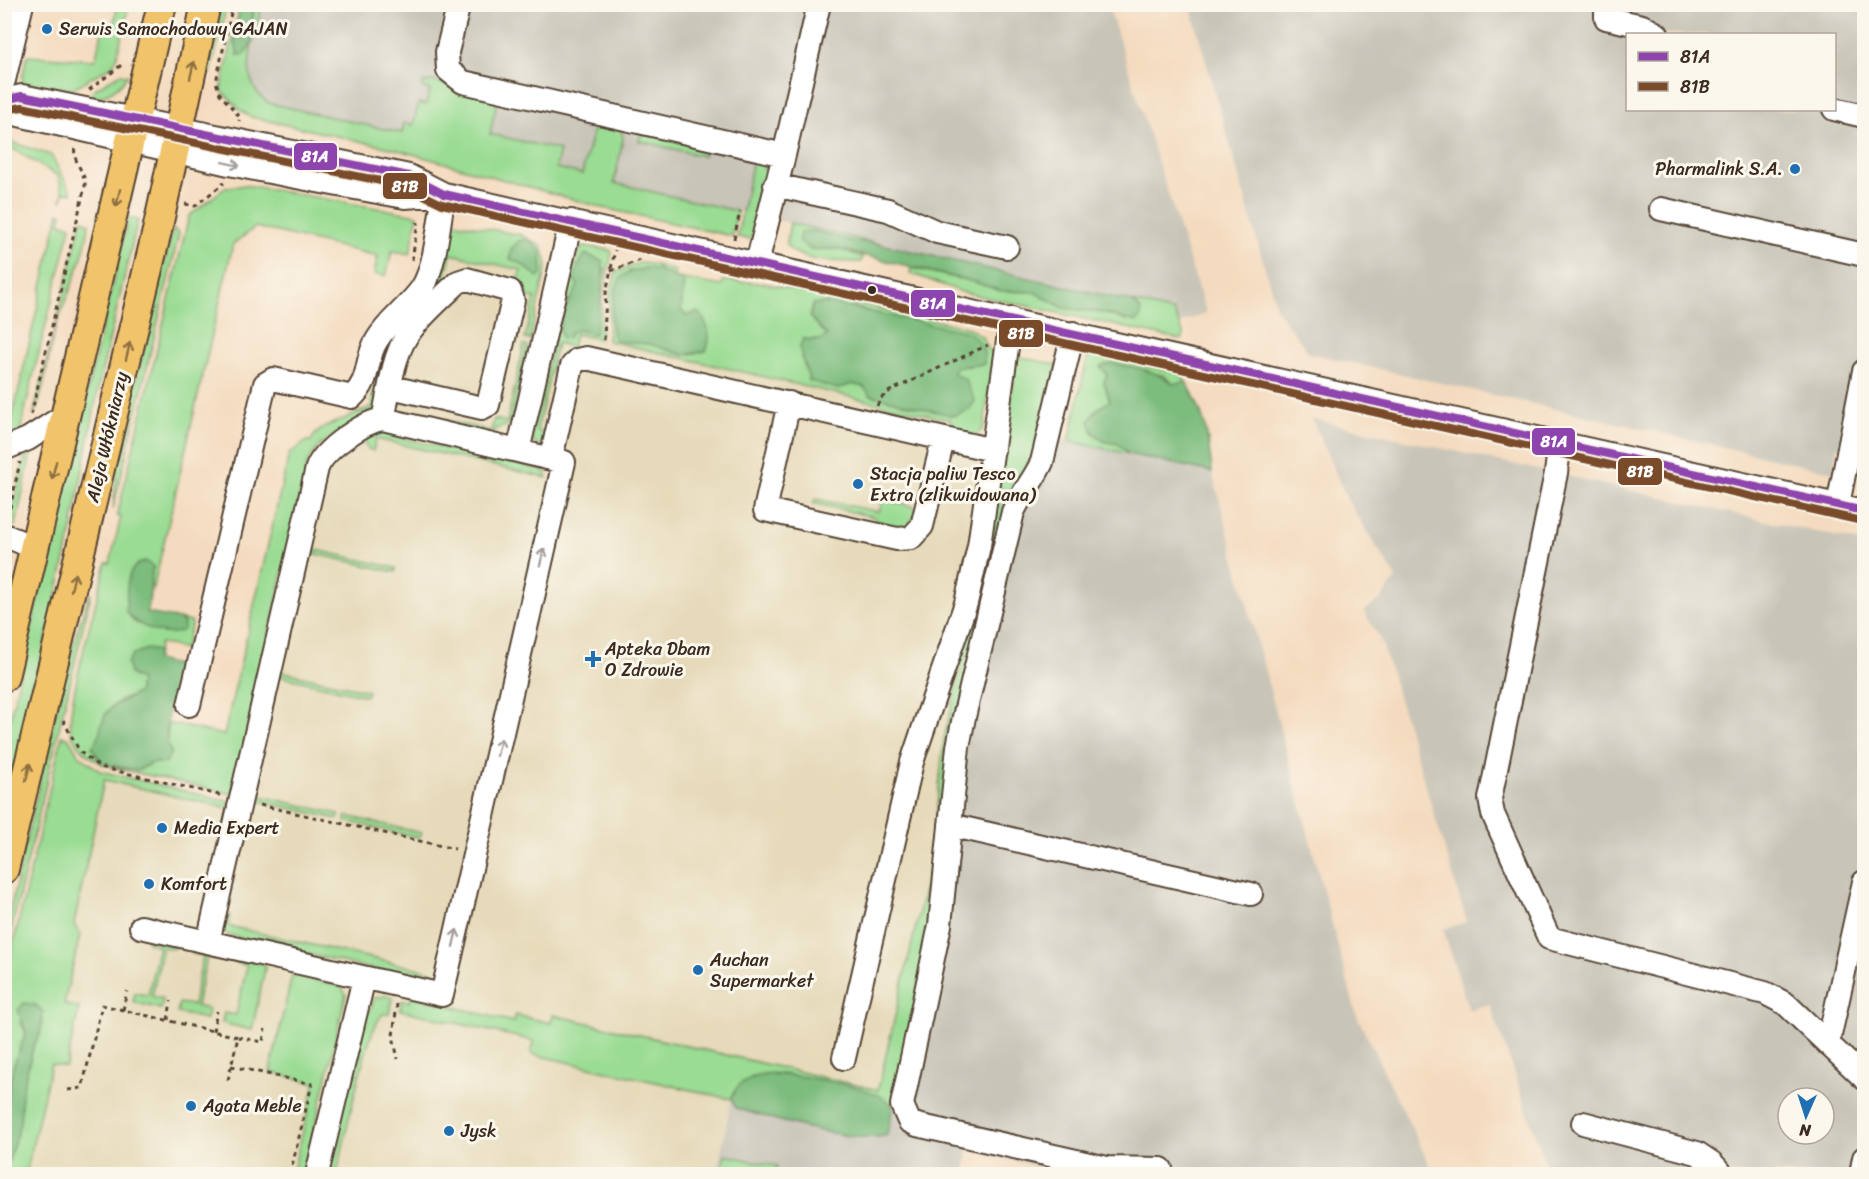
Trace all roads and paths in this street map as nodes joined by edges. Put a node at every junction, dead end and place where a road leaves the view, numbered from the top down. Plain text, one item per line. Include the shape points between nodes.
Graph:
1 (22, 4) edge
2 (162, 4) edge
3 (206, 4) edge
4 (233, 4) edge
5 (459, 4) edge
6 (819, 4) edge
7 (1606, 4) edge
8 (1655, 33) edge
9 (128, 54) dead end
10 (4, 80) edge
11 (86, 94) dead end
12 (4, 100) edge
13 (4, 107) edge
14 (1836, 109) edge
15 (1864, 116) edge
16 (240, 117) dead end
17 (134, 130) junction
18 (176, 139) junction
19 (75, 148) dead end
20 (784, 155) junction
21 (224, 184) dead end
22 (775, 185) junction
23 (444, 194) junction
24 (181, 203) dead end
25 (1661, 209) dead end
26 (740, 212) dead end
27 (571, 221) junction
28 (734, 240) dead end
29 (616, 245) dead end
30 (1007, 247) dead end
31 (1864, 255) edge
32 (648, 258) dead end
33 (757, 263) junction
34 (611, 271) junction
35 (1011, 319) junction
36 (1073, 333) junction
37 (604, 340) dead end
38 (989, 344) dead end
39 (1864, 371) edge
40 (391, 387) junction
41 (789, 403) junction
42 (67, 414) junction
43 (383, 419) junction
44 (869, 422) junction
45 (942, 440) junction
46 (25, 441) junction
47 (1560, 442) junction
48 (4, 450) edge
49 (993, 450) junction
50 (518, 451) junction
51 (557, 460) junction
52 (1838, 505) junction
53 (1864, 511) edge
54 (6, 529) edge
55 (35, 549) junction
56 (4, 677) edge
57 (189, 705) dead end
58 (63, 720) dead end
59 (221, 795) dead end
60 (249, 803) dead end
61 (950, 825) junction
62 (474, 854) junction
63 (4, 869) edge
64 (1864, 882) edge
65 (1251, 894) dead end
66 (141, 927) dead end
67 (208, 942) junction
68 (364, 978) junction
69 (127, 991) dead end
70 (171, 1001) dead end
71 (123, 1010) junction
72 (217, 1011) dead end
73 (394, 1015) dead end
74 (168, 1020) junction
75 (265, 1029) dead end
76 (213, 1031) junction
77 (238, 1036) junction
78 (1828, 1044) junction
79 (844, 1058) dead end
80 (398, 1059) dead end
81 (231, 1066) junction
82 (1864, 1078) edge
83 (228, 1080) dead end
84 (68, 1090) dead end
85 (1583, 1123) dead end
86 (1864, 1158) edge
87 (1161, 1169) dead end
88 (290, 1174) edge
89 (317, 1174) edge
90 (1722, 1174) edge
91 (1861, 1174) edge

1 - 10 street
2 - 17 main road
18 -> 3 main road, Aleja Włókniarzy
4 - 16 path via 216,82 220,94
5 - 20 street via 447,52 448,70 463,82
6 - 20 street
7 - 8 street via 1606,18
9 - 11 path via 121,68
12 - 17 street via 22,96
13 - 17 street via 19,115
14 - 15 street
17 - 18 street
17 -> 42 main road
18 - 23 street via 405,197
63 -> 18 main road, Aleja Włókniarzy
19 - 46 path via 75,161 85,180 80,212
20 - 22 street
21 - 24 path via 195,206
22 - 30 street via 888,210 937,232
22 - 33 street
23 - 27 street
23 - 57 street via 426,279 416,296 377,339 360,390 352,397 273,379 265,384
25 - 31 street
26 - 28 path
27 - 33 street
27 - 50 street
29 - 34 path
32 - 34 path
33 - 35 street
34 - 37 path
35 - 36 street
35 - 49 street
36 - 47 street
36 - 61 street via 1042,462 1012,512 958,747
38 - 44 path via 890,392 880,399
39 - 52 street
40 - 40 street via 406,337 458,282 467,279 510,291 513,300 488,405 482,408
40 - 43 street
41 - 44 street
41 - 45 street via 765,510 897,539 911,538 922,526
41 - 51 street via 581,358 572,366
42 - 46 street
42 -> 55 main road
43 - 50 street
43 - 67 street via 330,449 317,468
44 - 45 street
45 - 49 street
46 - 48 street
46 - 54 path
47 - 52 street
47 - 78 street via 1490,799 1493,814 1550,938 1764,993 1786,1004
49 - 79 street via 984,523 966,603 912,762
50 - 51 street
62 -> 51 street
52 - 53 street
54 - 55 street
55 - 56 main road
58 - 59 path via 80,752 100,767
60 - 62 path
61 - 65 street
61 - 87 street via 940,925 903,1096 904,1114 917,1125 1107,1168
68 -> 62 street via 442,995
64 - 78 street
66 - 67 street
67 - 68 street
68 - 89 street
69 - 71 path
70 - 74 path
71 - 74 path
71 - 84 path via 102,1005 82,1088
72 - 76 path
73 - 80 path
74 - 76 path
75 - 77 path via 262,1042
76 - 77 path
77 - 81 path
78 - 82 street
81 - 83 path
81 - 88 path via 312,1084
85 - 90 street via 1696,1153
86 - 91 street

